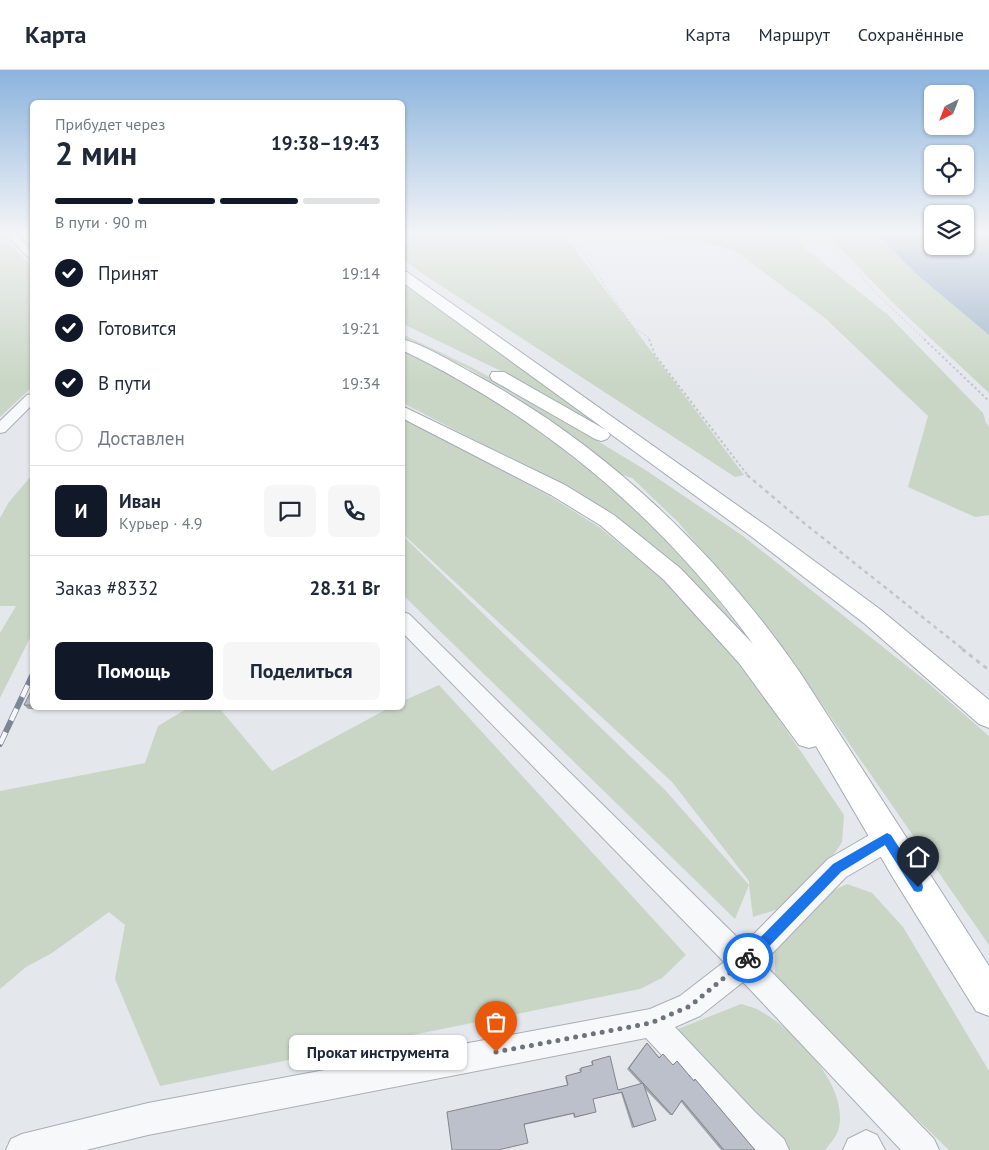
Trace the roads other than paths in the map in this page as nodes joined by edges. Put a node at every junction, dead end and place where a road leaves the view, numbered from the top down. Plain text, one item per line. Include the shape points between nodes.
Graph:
1 (411, 282) edge
2 (405, 330) edge
3 (405, 345) edge
4 (30, 400) edge
5 (405, 413) edge
6 (0, 429) edge
7 (760, 532) junction
8 (405, 626) edge
9 (989, 716) edge
10 (887, 839) junction
11 (744, 963) junction
12 (989, 998) edge
13 (651, 1023) junction
14 (22, 1150) edge
15 (773, 1150) edge
16 (859, 1150) edge
17 (869, 1150) edge
18 (923, 1150) edge

1 - 7 main road
2 - 7 main road via 538,397
3 - 10 main road via 480,382 529,412 621,484 665,527 760,636 795,687
4 - 6 street
5 - 10 main road via 558,490 607,520 672,574 748,656
7 - 9 main road via 873,616
8 - 11 street
10 - 11 street via 837,868
10 - 12 main road
11 - 13 street via 690,1006
11 - 18 street
13 - 14 street via 148,1119
13 - 15 street
16 - 17 street via 866,1146

